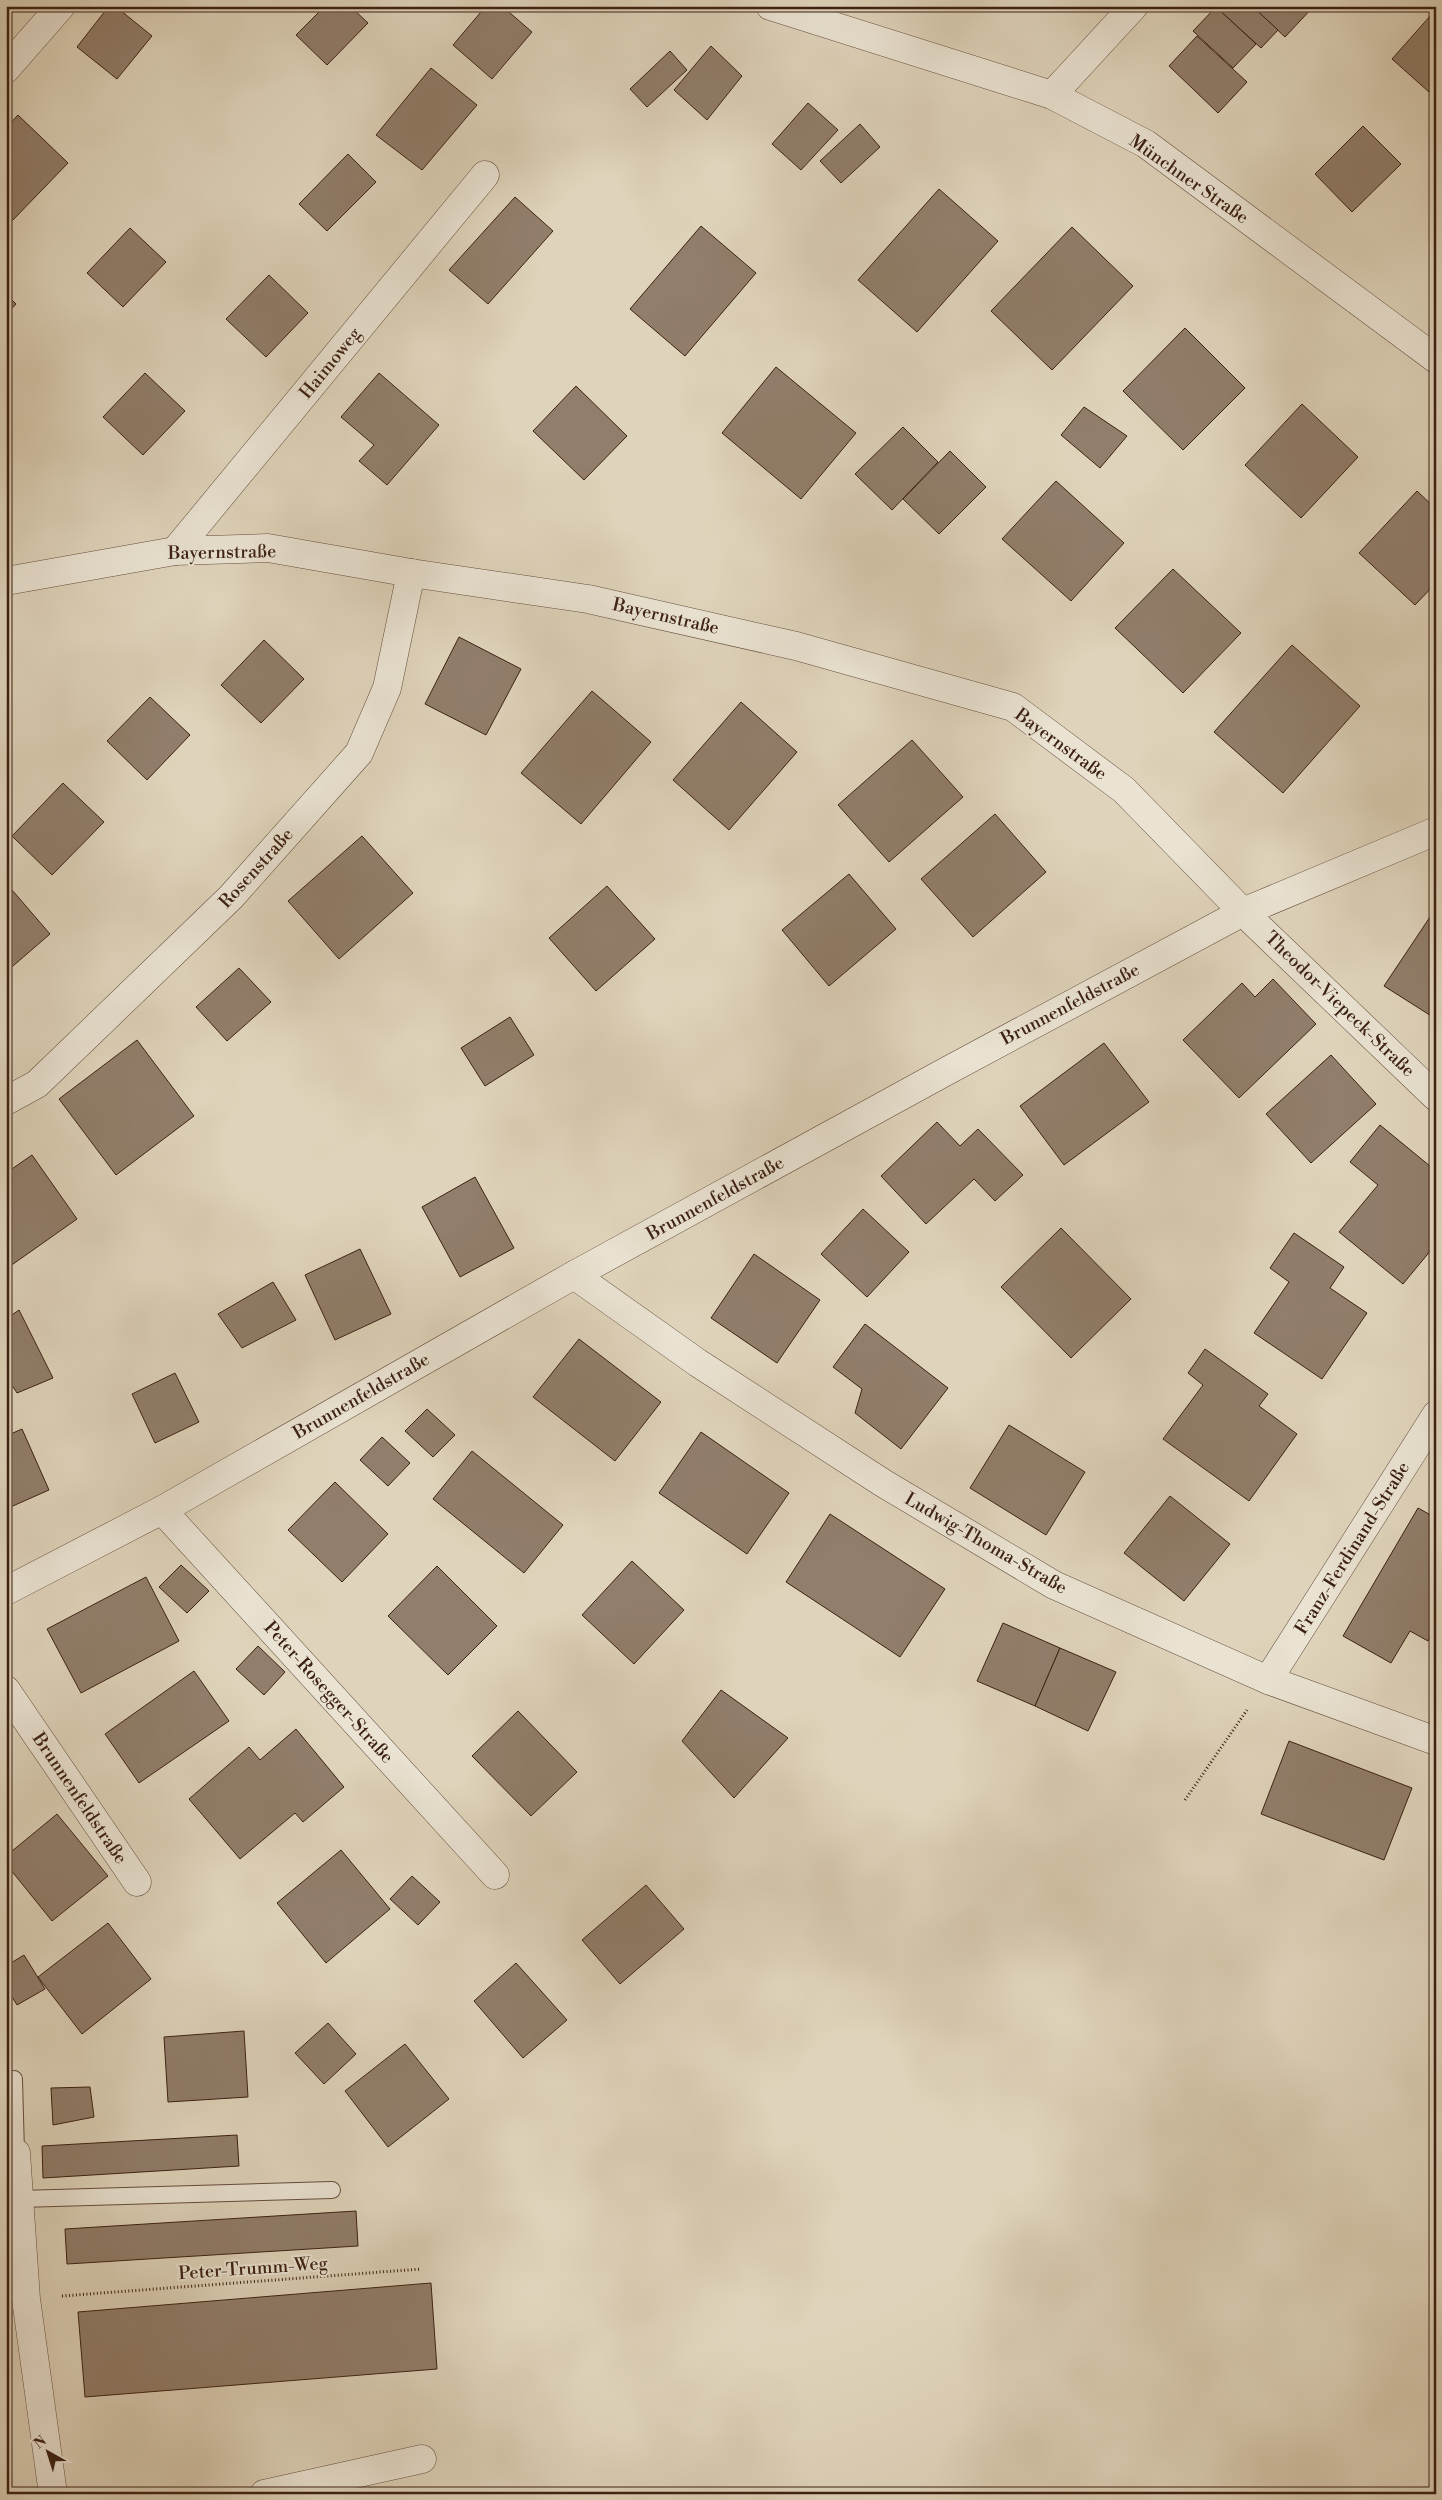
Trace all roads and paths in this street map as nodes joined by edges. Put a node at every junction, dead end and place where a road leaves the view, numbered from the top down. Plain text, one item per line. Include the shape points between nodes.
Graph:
1 (61, 6) edge
2 (770, 6) edge
3 (1134, 6) edge
4 (6, 69) edge
5 (1052, 95) junction
6 (485, 175) dead end
7 (1436, 359) edge
8 (175, 550) junction
9 (410, 573) junction
10 (6, 581) edge
11 (1436, 831) edge
12 (1243, 912) junction
13 (1436, 1097) edge
14 (6, 1101) edge
15 (574, 1275) junction
16 (1436, 1415) edge
17 (162, 1510) junction
18 (6, 1591) edge
19 (1268, 1680) junction
20 (6, 1690) edge
21 (1239, 1721) dead end
22 (1436, 1741) edge
23 (1185, 1800) dead end
24 (495, 1875) dead end
25 (137, 1882) dead end
26 (14, 2079) dead end
27 (16, 2153) joint
28 (332, 2190) dead end
29 (20, 2199) junction
30 (420, 2269) dead end
31 (88, 2294) dead end
32 (422, 2459) dead end
33 (53, 2494) edge
34 (264, 2494) edge

1 - 4 street
2 - 5 street, Münchner Straße
3 - 5 street
5 - 7 street, Münchner Straße via 1146,144
6 - 8 street, Haimoweg
8 - 9 street, Bayernstraße via 268,548
8 - 10 street, Bayernstraße
9 - 12 street, Bayernstraße via 588,598 796,646 1013,707 1124,790
9 - 14 street, Rosenstraße via 387,688 359,753 231,897 37,1084
11 - 12 street, Brunnenfeldstraße
12 - 13 street, Theodor-Viepeck-Straße
12 - 15 street, Brunnenfeldstraße
15 - 17 street, Brunnenfeldstraße
15 - 19 street, Ludwig-Thoma-Straße via 698,1363 875,1478 1054,1585
16 - 19 street, Franz-Ferdinand-Straße
17 - 18 street, Brunnenfeldstraße
17 - 24 street, Peter-Rosegger-Straße
19 - 22 street, Ludwig-Thoma-Straße
20 - 25 street, Brunnenfeldstraße
21 - 23 path
26 - 27 lane
27 - 29 street
28 - 29 lane
29 - 33 street via 26,2299
30 - 31 path, Peter-Trumm-Weg
32 - 34 street

